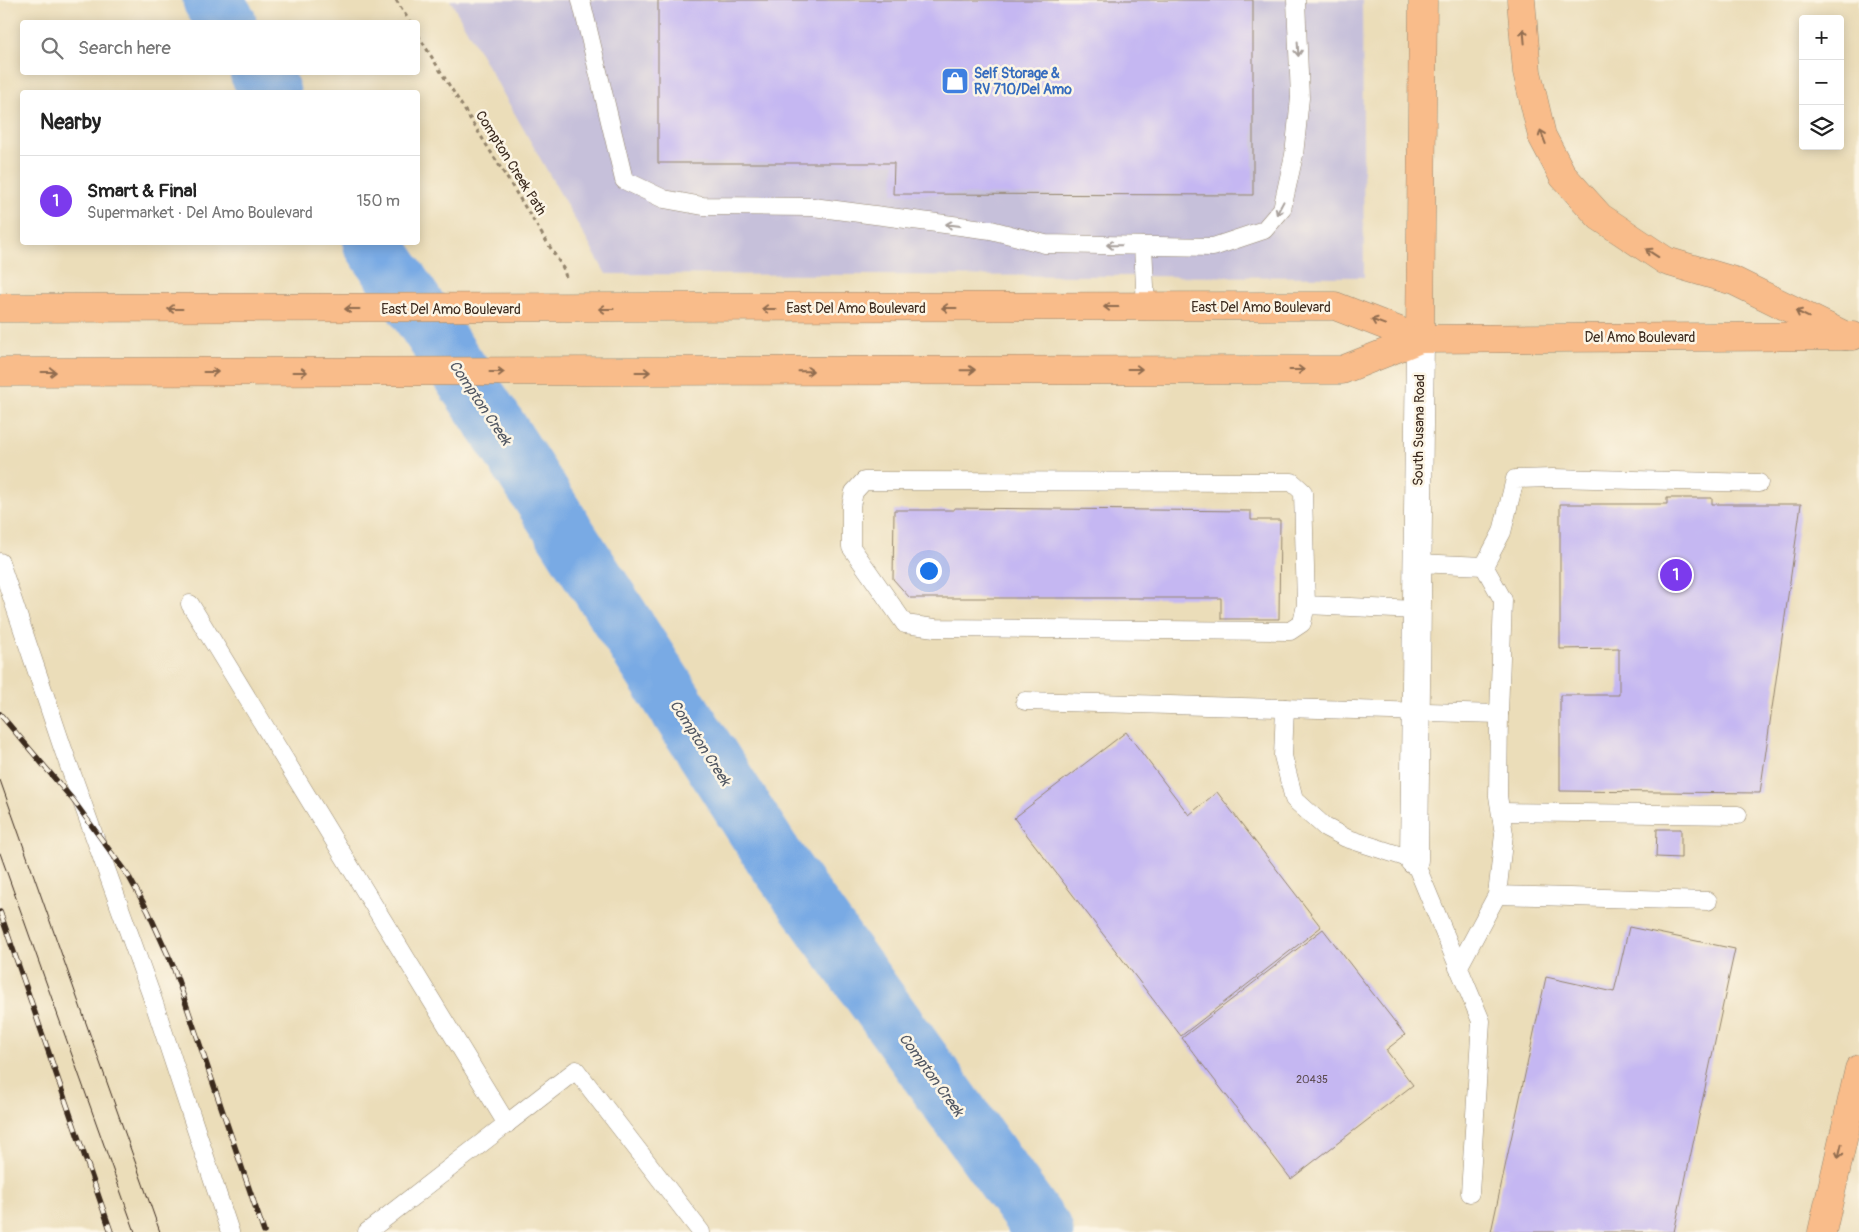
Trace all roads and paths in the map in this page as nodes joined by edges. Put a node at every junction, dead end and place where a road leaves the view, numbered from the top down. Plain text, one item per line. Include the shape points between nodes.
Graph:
1 (396, 0) edge
2 (581, 0) edge
3 (1296, 0) edge
4 (1423, 0) edge
5 (1521, 0) edge
6 (409, 20) edge
7 (420, 37) edge
8 (1143, 246) junction
9 (1146, 307) junction
10 (0, 308) edge
11 (576, 309) junction
12 (1852, 336) edge
13 (1420, 339) junction
14 (0, 372) edge
15 (1759, 483) dead end
16 (0, 562) edge
17 (1417, 562) junction
18 (1484, 566) junction
19 (190, 604) dead end
20 (1306, 605) junction
21 (1417, 610) junction
22 (1025, 701) dead end
23 (1284, 708) junction
24 (1416, 711) junction
25 (1499, 714) junction
26 (1501, 812) junction
27 (1738, 815) dead end
28 (1414, 860) junction
29 (1497, 895) junction
30 (1708, 901) dead end
31 (1458, 968) junction
32 (1859, 1069) edge
33 (506, 1124) junction
34 (1470, 1193) dead end
35 (230, 1232) edge
36 (367, 1232) edge
37 (701, 1232) edge
38 (1822, 1232) edge

1 - 6 path
8 -> 2 lane via 1046,244 990,230 813,208 703,206 664,199 624,180
3 -> 8 lane via 1300,98 1294,155 1282,208 1264,230 1213,247
4 - 13 main road, South Susana Road
12 -> 5 main road via 1734,281 1666,261 1600,217 1563,176 1542,136 1527,72
7 - 11 path, Compton Creek Path via 563,268
8 - 9 lane
9 -> 11 main road, East Del Amo Boulevard
13 -> 9 main road, East Del Amo Boulevard via 1335,306
11 -> 10 main road, East Del Amo Boulevard
12 - 13 main road, Del Amo Boulevard
14 -> 13 main road via 1342,370
13 - 17 street, South Susana Road
15 - 18 lane via 1515,479 1502,532
16 - 35 lane
17 - 18 lane
17 - 21 street, South Susana Road
18 - 25 lane via 1503,600
19 - 33 lane
20 - 20 lane via 1304,492 1292,482 864,480 854,492 850,506 850,547 905,624 935,628 1290,631 1302,623
20 - 21 lane
21 - 24 street, South Susana Road
22 - 23 lane
23 - 24 lane
23 - 28 lane via 1283,756 1294,799 1325,828
24 - 25 lane
24 - 28 street, South Susana Road
25 - 26 lane via 1498,796
26 - 27 lane
26 - 29 lane via 1504,834
28 - 31 lane
29 - 30 lane
29 - 31 lane
31 - 34 lane via 1481,1021
32 -> 38 main road
33 - 36 lane
33 - 37 lane via 576,1070

